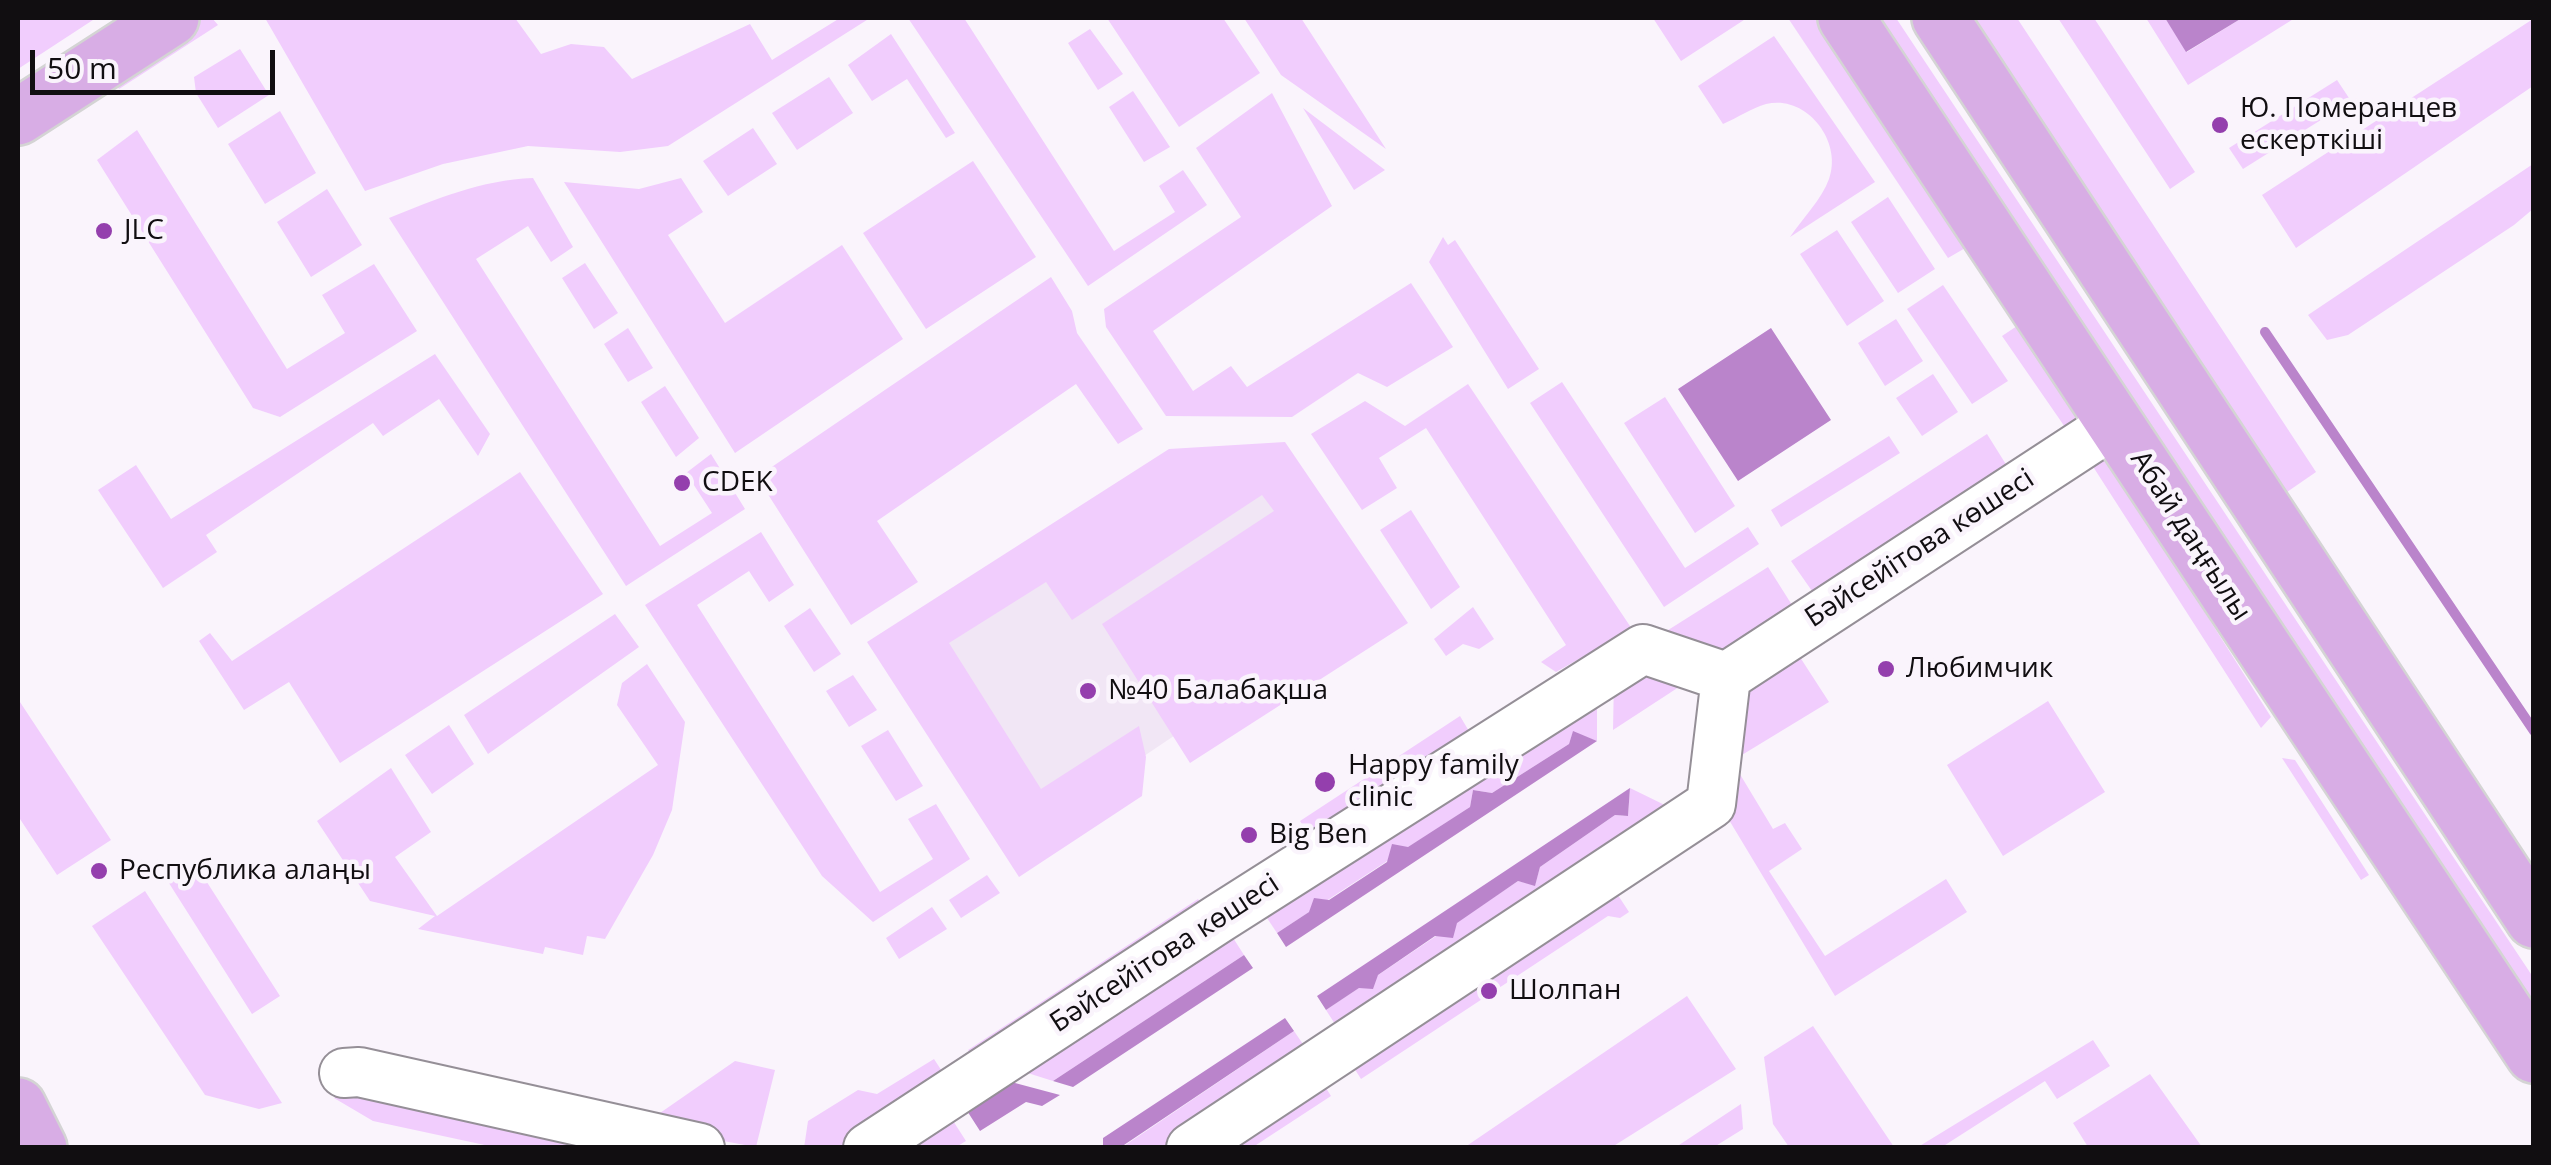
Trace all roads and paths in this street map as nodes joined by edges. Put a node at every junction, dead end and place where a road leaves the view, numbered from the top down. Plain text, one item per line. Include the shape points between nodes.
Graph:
1 (171, 18) edge
2 (1846, 18) edge
3 (1940, 18) edge
4 (18, 117) edge
5 (2115, 423) junction
6 (1726, 677) junction
7 (2534, 920) edge
8 (2534, 1055) edge
9 (344, 1073) dead end
10 (18, 1106) edge
11 (39, 1148) edge
12 (700, 1148) edge
13 (868, 1148) edge
14 (1192, 1148) edge

1 - 4 main road
2 - 5 main road, Абай даңғылы
3 - 7 main road
5 - 6 street, Бәйсейітова көшесі
5 - 8 main road, Абай даңғылы
6 - 13 street, Бәйсейітова көшесі via 1643,649
6 - 14 street via 1711,804
9 - 12 street
10 - 11 main road

